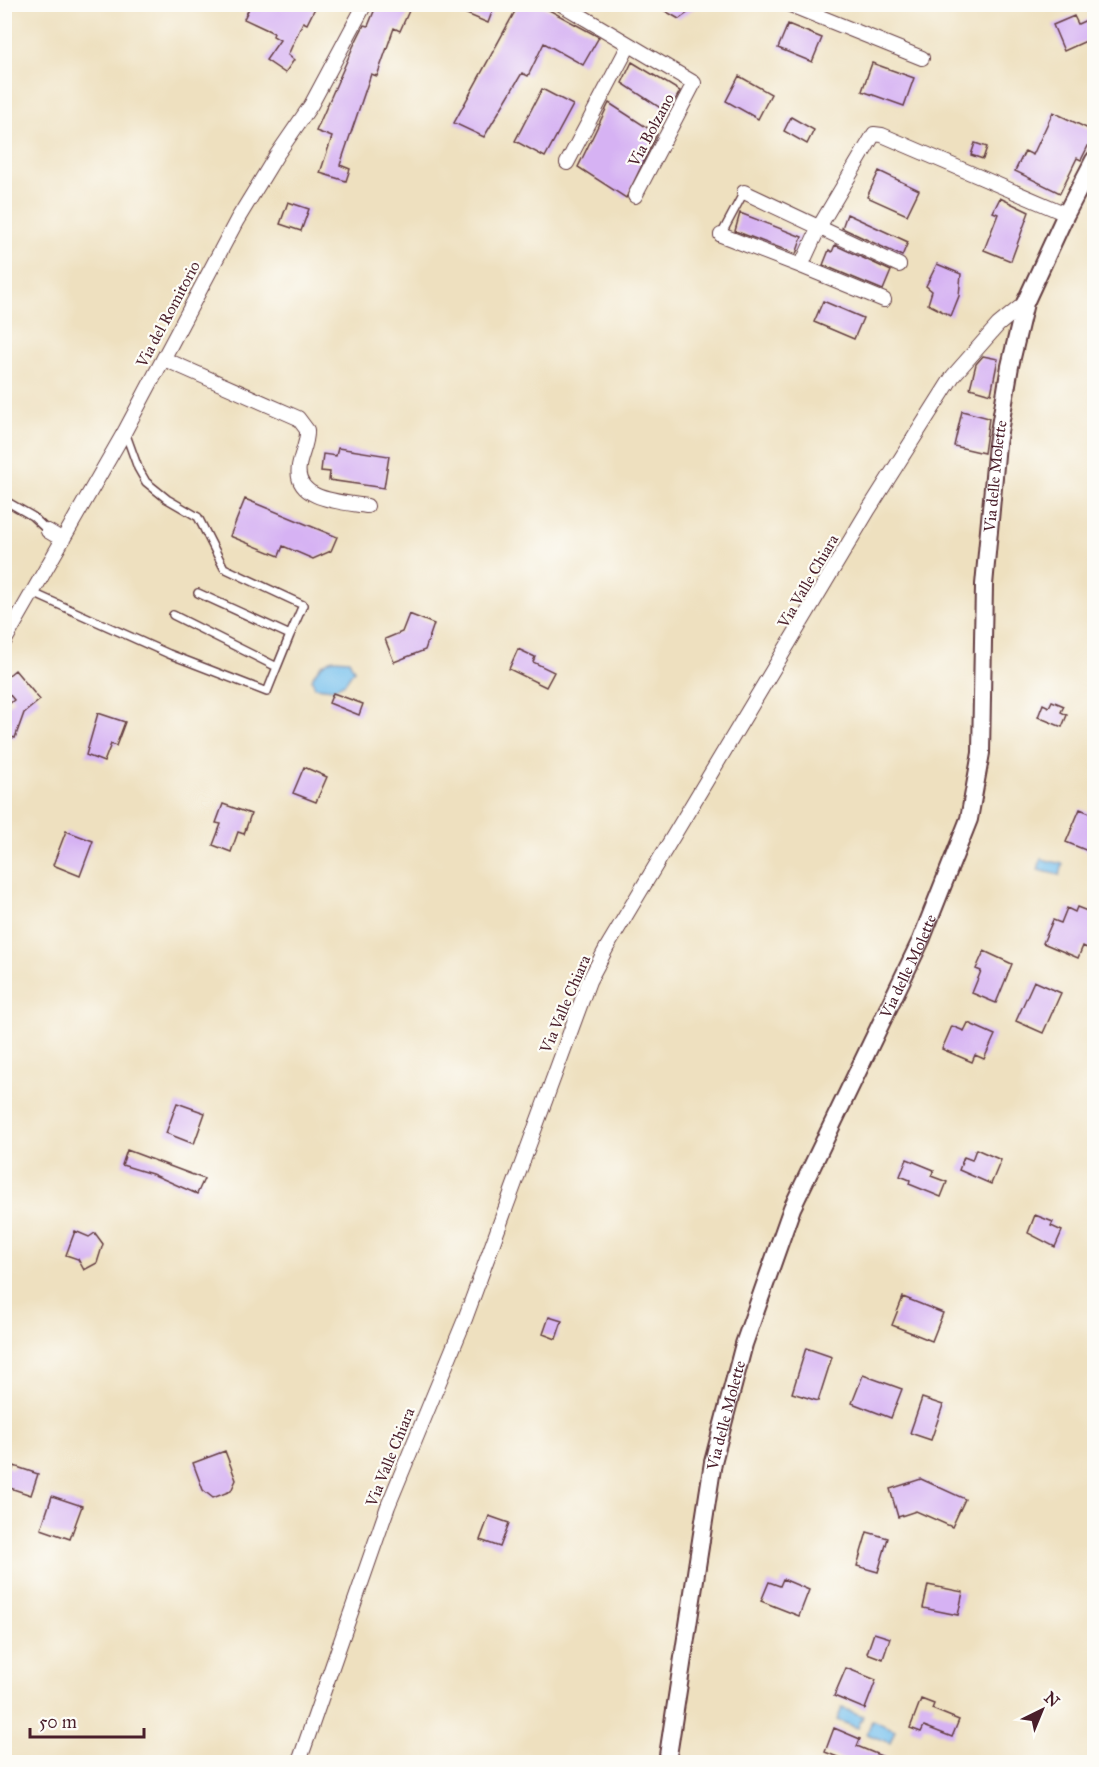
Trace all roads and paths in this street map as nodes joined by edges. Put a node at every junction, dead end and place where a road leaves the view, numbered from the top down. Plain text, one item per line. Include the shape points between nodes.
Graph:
1 (365, 4) edge
2 (561, 4) edge
3 (788, 4) edge
4 (628, 45) junction
5 (922, 58) dead end
6 (1095, 160) edge
7 (567, 164) dead end
8 (744, 192) joint
9 (635, 196) dead end
10 (1066, 214) junction
11 (819, 227) junction
12 (721, 235) joint
13 (899, 265) dead end
14 (801, 266) junction
15 (884, 300) dead end
16 (1025, 303) junction
17 (164, 359) junction
18 (125, 431) junction
19 (4, 500) edge
20 (367, 506) dead end
21 (48, 531) joint
22 (63, 540) junction
23 (33, 593) junction
24 (198, 593) dead end
25 (174, 615) dead end
26 (290, 635) junction
27 (4, 642) edge
28 (277, 667) junction
29 (300, 1762) edge
30 (667, 1762) edge

1 - 17 street, Via del Romitorio via 311,105 237,220
2 - 4 street, Via Bolzano
3 - 5 street
4 - 7 street
4 - 9 street, Via Bolzano via 694,83
6 - 10 street, Via delle Molette
8 - 11 street
8 - 12 lane
10 - 11 street via 877,133 868,139
10 - 16 street, Via delle Molette
11 - 13 street
11 - 14 street
12 - 14 street
14 - 15 street
16 - 29 street, Via Valle Chiara via 985,338 941,395 868,509 590,981 465,1319 388,1506
16 - 30 street, Via delle Molette via 997,444 984,585 981,753 969,819 916,951 792,1208 744,1344 713,1462
17 - 18 street, Via del Romitorio
17 - 20 street via 298,418 307,430 298,475 303,487 312,494
18 - 22 street, Via del Romitorio
18 - 26 lane via 146,482 198,517 224,568 303,605
19 - 21 lane via 32,516
21 - 22 street
22 - 23 street, Via del Romitorio
23 - 27 street, Via del Romitorio
23 - 28 lane via 169,654 267,692
24 - 26 lane
25 - 28 lane
26 - 28 lane

